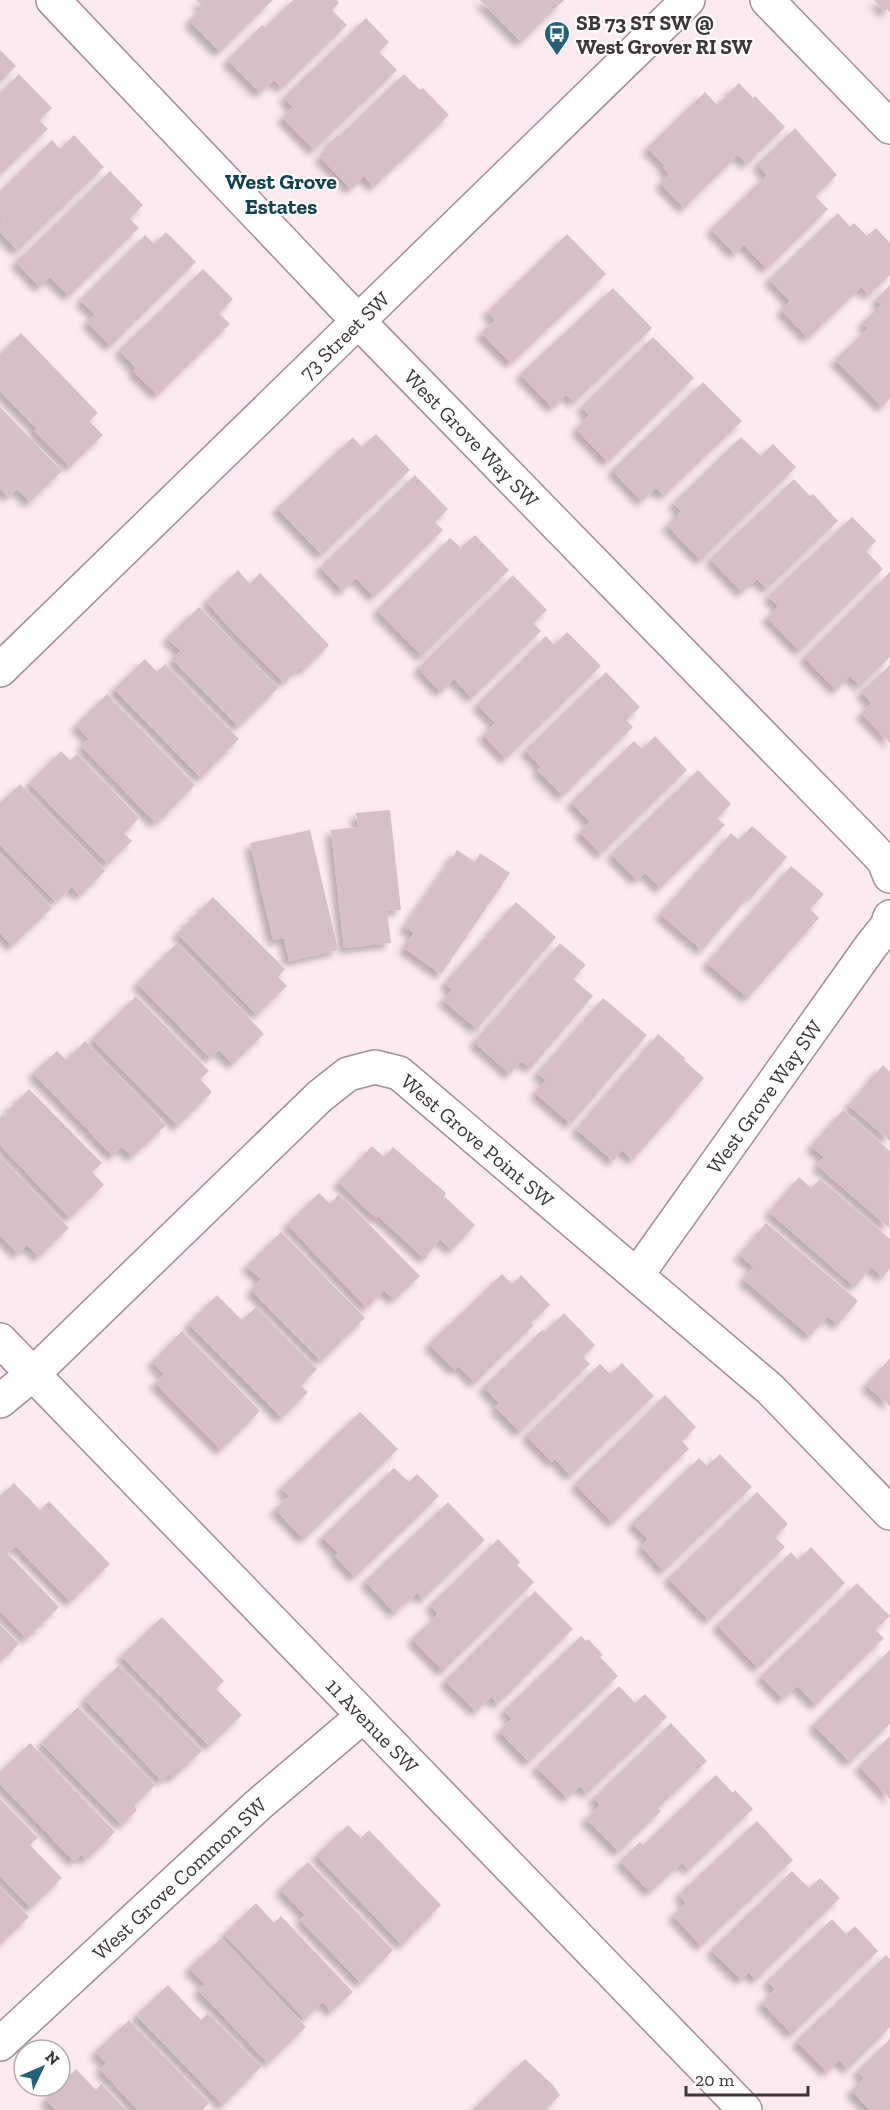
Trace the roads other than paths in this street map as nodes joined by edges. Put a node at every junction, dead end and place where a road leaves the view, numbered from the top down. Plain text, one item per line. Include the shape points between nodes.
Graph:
1 (53, 0) edge
2 (688, 0) edge
3 (767, 0) edge
4 (890, 127) edge
5 (357, 320) junction
6 (0, 670) edge
7 (890, 876) edge
8 (890, 917) edge
9 (636, 1275) junction
10 (0, 1340) edge
11 (33, 1374) junction
12 (0, 1401) edge
13 (890, 1513) edge
14 (363, 1716) junction
15 (0, 2044) edge
16 (745, 2110) edge

1 - 5 street, West Grove Way SW
2 - 5 street, 73 Street SW
3 - 4 street
5 - 6 street, 73 Street SW
5 - 7 street, West Grove Way SW via 867,843 884,861
8 - 9 street, West Grove Way SW via 888,926
9 - 11 street, West Grove Point SW via 399,1073 375,1067 348,1074 320,1096
9 - 13 street, West Grove Point SW via 788,1406
10 - 11 street, 11 Avenue SW
11 - 12 street, West Grove Point SW
11 - 14 street, 11 Avenue SW
14 - 15 street, West Grove Common SW via 258,1805
14 - 16 street, 11 Avenue SW

